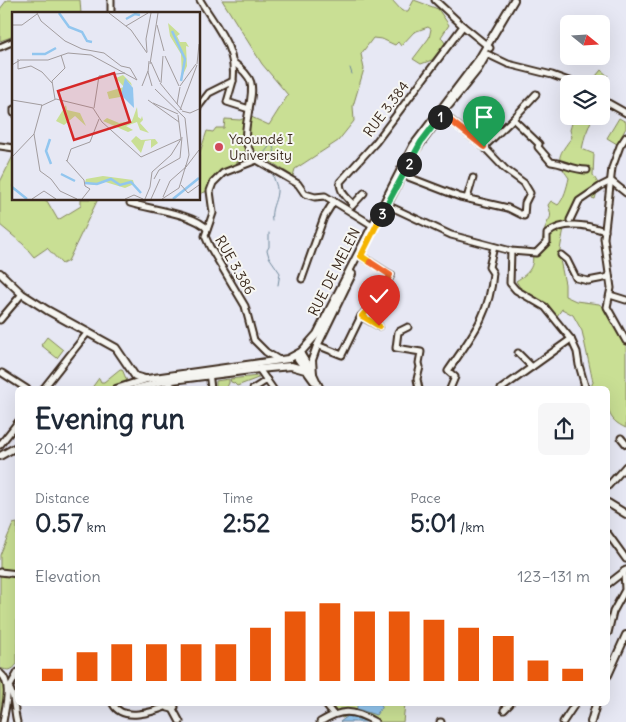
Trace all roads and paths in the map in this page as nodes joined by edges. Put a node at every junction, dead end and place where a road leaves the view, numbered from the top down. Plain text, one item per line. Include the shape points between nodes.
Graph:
1 (200, 0) edge
2 (435, 0) edge
3 (514, 0) edge
4 (518, 0) edge
5 (463, 26) junction
6 (12, 42) edge
7 (489, 46) junction
8 (0, 47) edge
9 (486, 54) junction
10 (233, 61) junction
11 (560, 78) edge
12 (233, 82) junction
13 (536, 94) dead end
14 (200, 105) edge
15 (610, 105) edge
16 (249, 109) junction
17 (626, 113) edge
18 (442, 114) junction
19 (514, 119) junction
20 (626, 137) edge
21 (484, 147) junction
22 (257, 160) junction
23 (587, 170) dead end
24 (403, 175) junction
25 (473, 178) dead end
26 (611, 182) junction
27 (364, 193) dead end
28 (626, 193) edge
29 (467, 198) junction
30 (334, 202) junction
31 (130, 203) dead end
32 (353, 204) junction
33 (387, 205) junction
34 (348, 210) junction
35 (570, 220) dead end
36 (372, 225) junction
37 (207, 229) junction
38 (605, 231) junction
39 (494, 247) junction
40 (511, 251) junction
41 (561, 255) dead end
42 (361, 256) junction
43 (0, 273) edge
44 (609, 277) junction
45 (302, 279) dead end
46 (22, 294) junction
47 (610, 295) junction
48 (626, 300) edge
49 (362, 316) junction
50 (0, 320) edge
51 (379, 326) dead end
52 (408, 327) dead end
53 (88, 332) junction
54 (571, 339) junction
55 (626, 341) edge
56 (317, 345) junction
57 (518, 353) dead end
58 (300, 356) junction
59 (123, 359) junction
60 (279, 361) junction
61 (291, 366) junction
62 (532, 367) junction
63 (259, 369) junction
64 (305, 370) junction
65 (2, 373) dead end
66 (209, 374) junction
67 (313, 374) junction
68 (147, 379) junction
69 (267, 380) junction
70 (165, 381) junction
71 (22, 386) edge
72 (45, 386) edge
73 (133, 386) edge
74 (135, 386) edge
75 (138, 386) edge
76 (172, 386) edge
77 (211, 386) edge
78 (258, 386) edge
79 (271, 386) edge
80 (318, 386) edge
81 (418, 386) edge
82 (451, 386) edge
83 (506, 386) edge
84 (584, 386) edge
85 (15, 426) edge
86 (621, 438) dead end
87 (626, 444) edge
88 (0, 445) edge
89 (15, 448) edge
90 (0, 456) edge
91 (626, 466) edge
92 (610, 482) edge
93 (610, 504) edge
94 (626, 514) edge
95 (610, 537) edge
96 (626, 559) edge
97 (625, 570) edge
98 (0, 572) edge
99 (15, 574) edge
100 (610, 582) edge
101 (610, 625) edge
102 (626, 636) edge
103 (610, 664) edge
104 (0, 673) edge
105 (15, 677) edge
106 (8, 690) junction
107 (114, 706) edge
108 (171, 706) edge
109 (327, 706) edge
110 (575, 706) edge
111 (595, 706) edge
112 (333, 714) junction
113 (3, 722) edge
114 (17, 722) edge
115 (180, 722) edge
116 (320, 722) edge
117 (375, 722) edge
118 (563, 722) edge
119 (591, 722) edge

1 - 10 street via 229,46
2 - 5 street
3 - 7 main road, RUE DE MELEN
4 - 7 main road, RUE DE MELEN
5 - 7 street
5 - 32 street, RUE 3.384 via 376,142 340,182 340,188
6 - 8 street
7 - 9 main road, RUE DE MELEN
7 - 36 main road, RUE DE MELEN via 413,146
9 - 11 street via 508,64
9 - 18 main road, RUE DE MELEN
10 - 12 street
10 - 16 street via 245,71 253,86
12 - 14 street via 209,93
12 - 16 street via 227,102
13 - 19 street
15 - 17 street
16 - 22 street via 246,146
18 - 21 street
18 - 24 main road, RUE DE MELEN via 415,151
19 - 21 street
19 - 23 street via 540,144 538,147 551,162
20 - 26 street via 614,160
21 - 29 street via 524,183 530,193 524,216 508,208
22 - 30 street via 298,184 305,194 325,196
22 - 37 street, RUE 3.386 via 223,173 213,183 210,191 213,212
24 - 29 street
24 - 33 main road, RUE DE MELEN
25 - 29 street
26 - 28 street
26 - 35 street via 579,200
26 - 38 street
27 - 32 street
30 - 34 street
30 - 45 street via 324,217
31 - 37 street via 188,218
32 - 34 street
33 - 39 street via 439,230
33 - 42 main road, RUE DE MELEN
34 - 36 street
36 - 58 main road, RUE DE MELEN via 317,334
37 - 60 street, RUE 3.386 via 206,241 245,306 254,340
38 - 40 street via 583,224 560,227 547,234 547,242 536,253
38 - 44 street via 604,250
39 - 40 street
39 - 82 street via 489,267 493,273 489,302 479,324 448,371 455,377
40 - 54 street via 510,282 516,290 545,307
41 - 44 street via 576,278 588,281
42 - 49 street via 390,275 379,297
42 - 56 main road, RUE DE MELEN
43 - 46 main road
44 - 47 street
46 - 50 street
46 - 53 main road
47 - 48 street
47 - 55 street via 608,310
49 - 51 street
49 - 56 street via 342,355
52 - 81 street via 398,332 396,348 421,352
53 - 59 main road via 116,348
53 - 72 street
54 - 62 street
54 - 84 street
56 - 58 main road
56 - 67 main road via 312,360
57 - 62 street
58 - 60 main road
58 - 61 main road
58 - 64 main road
58 - 67 main road
59 - 68 main road via 135,376
59 - 73 main road
60 - 66 main road
61 - 63 main road
61 - 64 main road
62 - 83 street
63 - 66 main road
63 - 69 street
64 - 80 main road
65 - 71 street
66 - 68 main road
66 - 70 main road
66 - 77 street
67 - 80 main road
68 - 74 main road
69 - 78 street
69 - 79 street
70 - 75 main road
70 - 76 street
85 - 88 street
86 - 87 street
89 - 90 main road
91 - 92 street
93 - 94 main road
95 - 96 street
97 - 100 street
97 - 101 street via 625,590
98 - 99 street
102 - 103 main road
104 - 106 street
105 - 106 street
106 - 113 street
106 - 114 street via 12,692
107 - 108 street via 118,712 135,716
108 - 115 street
109 - 112 street
110 - 118 street
111 - 119 main road
112 - 116 street
112 - 117 street via 352,713

